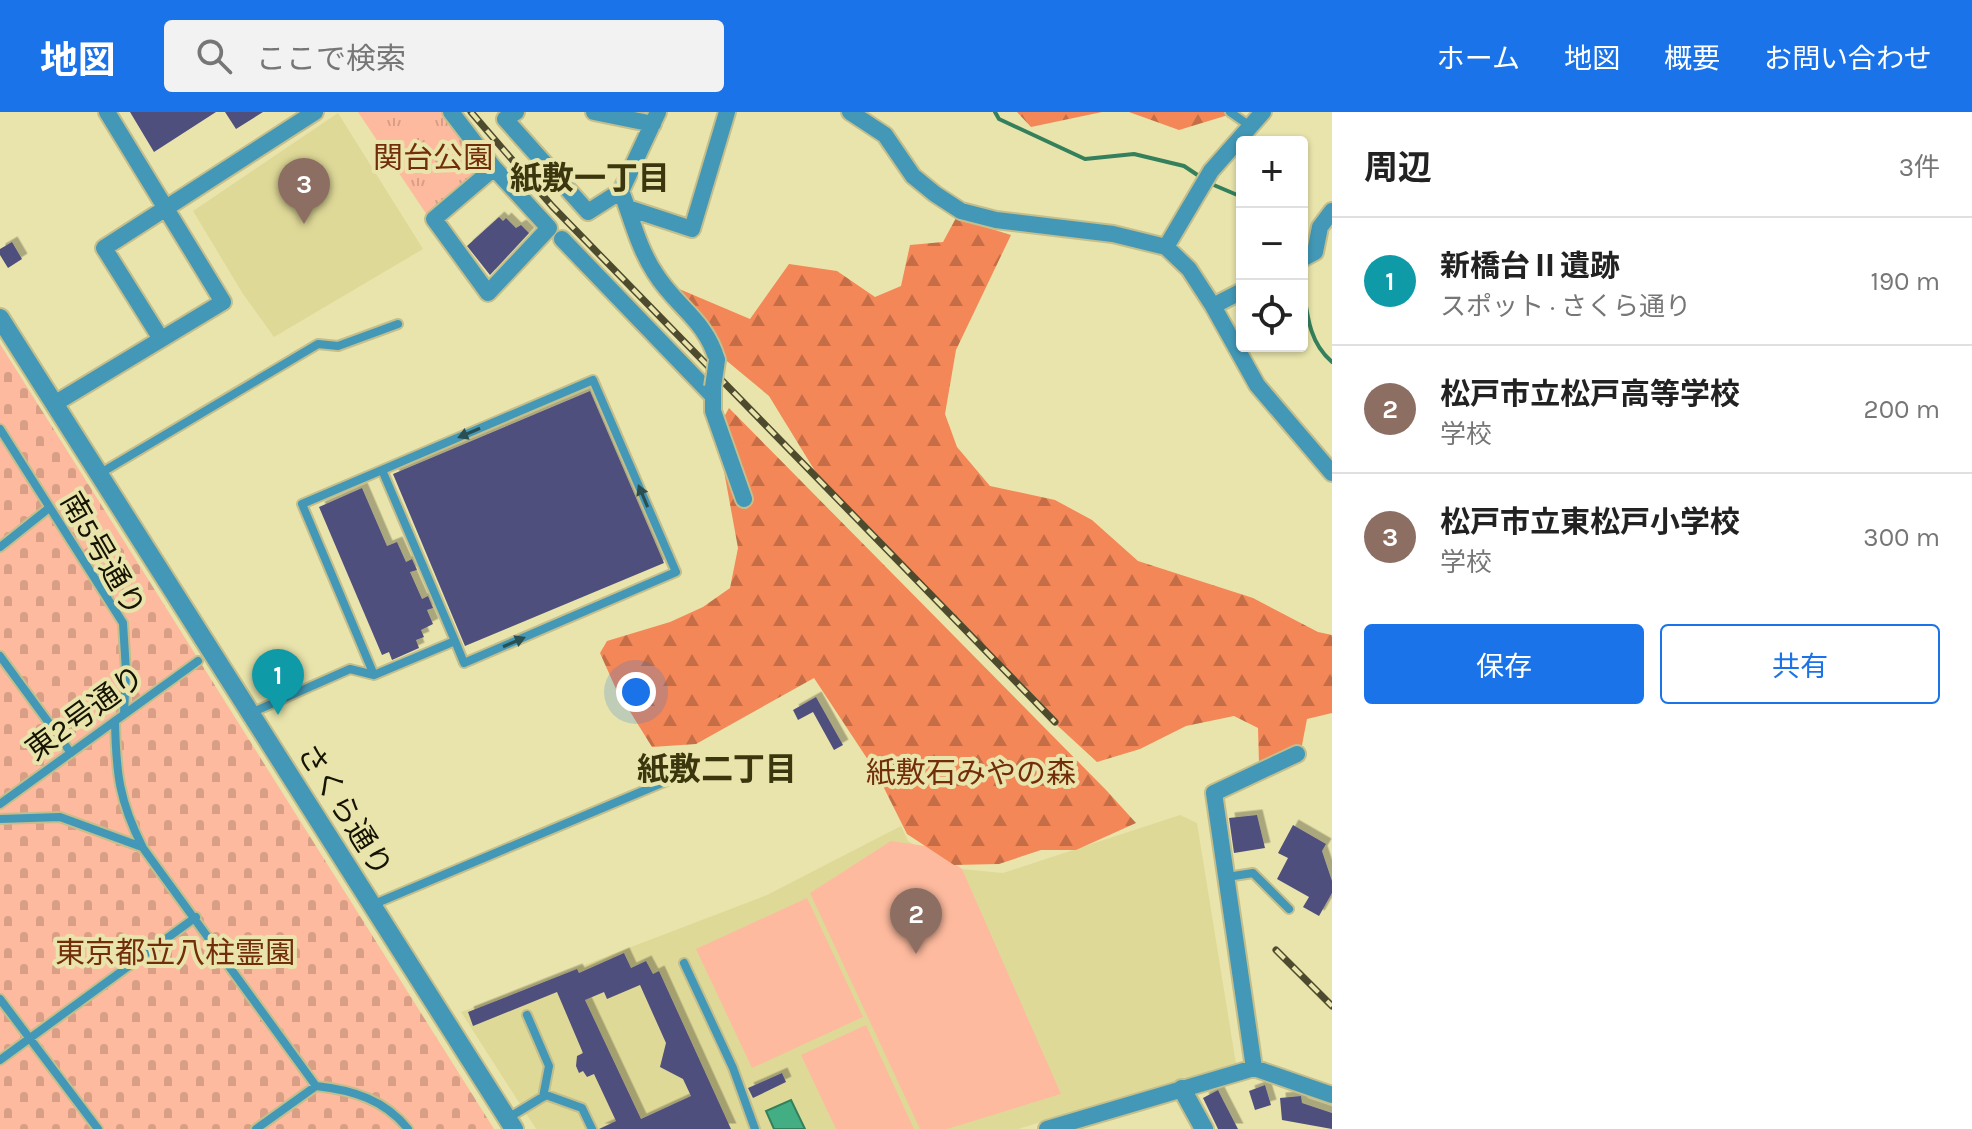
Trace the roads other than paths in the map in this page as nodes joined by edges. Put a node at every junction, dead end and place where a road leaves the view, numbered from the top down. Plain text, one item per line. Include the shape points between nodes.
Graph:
1 (107, 112) edge
2 (315, 112) edge
3 (451, 112) edge
4 (516, 112) edge
5 (594, 112) edge
6 (727, 112) edge
7 (850, 112) edge
8 (1230, 112) edge
9 (1263, 112) edge
10 (656, 118) edge
11 (1250, 126) junction
12 (494, 168) junction
13 (621, 191) junction
14 (167, 208) junction
15 (628, 208) junction
16 (1332, 211) edge
17 (562, 239) dead end
18 (1166, 247) junction
19 (1308, 256) edge
20 (1236, 294) edge
21 (1213, 306) junction
22 (0, 318) edge
23 (398, 324) dead end
24 (161, 339) junction
25 (713, 391) junction
26 (54, 404) junction
27 (0, 429) edge
28 (382, 470) junction
29 (1332, 473) edge
30 (98, 475) junction
31 (744, 499) dead end
32 (49, 508) junction
33 (0, 547) edge
34 (455, 641) junction
35 (0, 656) edge
36 (198, 661) dead end
37 (374, 675) junction
38 (250, 713) junction
39 (124, 714) junction
40 (115, 721) junction
41 (71, 753) junction
42 (1297, 754) dead end
43 (681, 775) dead end
44 (0, 804) edge
45 (0, 819) edge
46 (143, 848) junction
47 (1227, 877) junction
48 (372, 905) junction
49 (1289, 909) dead end
50 (196, 917) junction
51 (684, 963) dead end
52 (0, 999) edge
53 (527, 1015) dead end
54 (29, 1039) junction
55 (0, 1060) edge
56 (1254, 1068) junction
57 (316, 1086) junction
58 (1182, 1089) junction
59 (1332, 1095) edge
60 (543, 1097) junction
61 (510, 1124) edge
62 (98, 1129) edge
63 (256, 1129) edge
64 (408, 1129) edge
65 (592, 1129) edge
66 (755, 1129) edge
67 (1047, 1129) edge
68 (1204, 1129) edge

1 - 14 street
2 - 14 street
3 - 12 street
4 - 13 street via 505,119 588,212
5 - 10 street
6 - 15 street via 692,229
7 - 18 street via 885,135 913,176 961,211
8 - 11 lane
9 - 11 street
10 - 13 street
11 - 18 street via 1211,171
12 - 12 street via 549,228 488,293 434,219
13 - 15 street
14 - 24 street via 223,302
14 - 24 street via 104,248
15 - 25 street, bridge via 656,276 708,336 717,360
16 - 19 street via 1320,227 1315,252
17 - 25 street
18 - 21 street via 1189,269
20 - 21 street
21 - 29 street via 1257,385
22 - 26 street, さくら通り
23 - 30 lane via 338,346 318,344
24 - 26 street
25 - 31 street via 713,411
26 - 30 street, さくら通り
27 - 32 lane, 南5号通り
28 - 34 lane
34 -> 28 lane via 464,663 676,572 593,380
28 - 37 lane via 302,504
30 - 38 street, さくら通り
32 - 33 lane
32 - 39 lane, 南5号通り via 123,623
34 - 37 lane
35 - 41 lane
36 - 39 lane, 東2号通り
37 - 38 lane via 350,669
38 - 48 street, さくら通り
39 - 40 lane, 東2号通り
40 - 41 lane, 東2号通り
40 - 46 lane via 120,794
41 - 44 lane, 東2号通り
42 - 47 street via 1214,793
43 - 48 lane
45 - 46 lane via 60,817
46 - 50 lane
47 - 49 lane via 1253,873
47 - 56 street
48 - 61 street, さくら通り
50 - 54 lane
50 - 57 lane
51 - 66 lane
52 - 54 lane
53 - 60 lane via 549,1066
54 - 55 lane
54 - 62 lane
56 - 58 street
56 - 59 street
57 - 63 lane
57 - 64 lane via 383,1103
58 - 67 street
58 - 68 street
60 - 61 lane
60 - 65 lane via 582,1108

